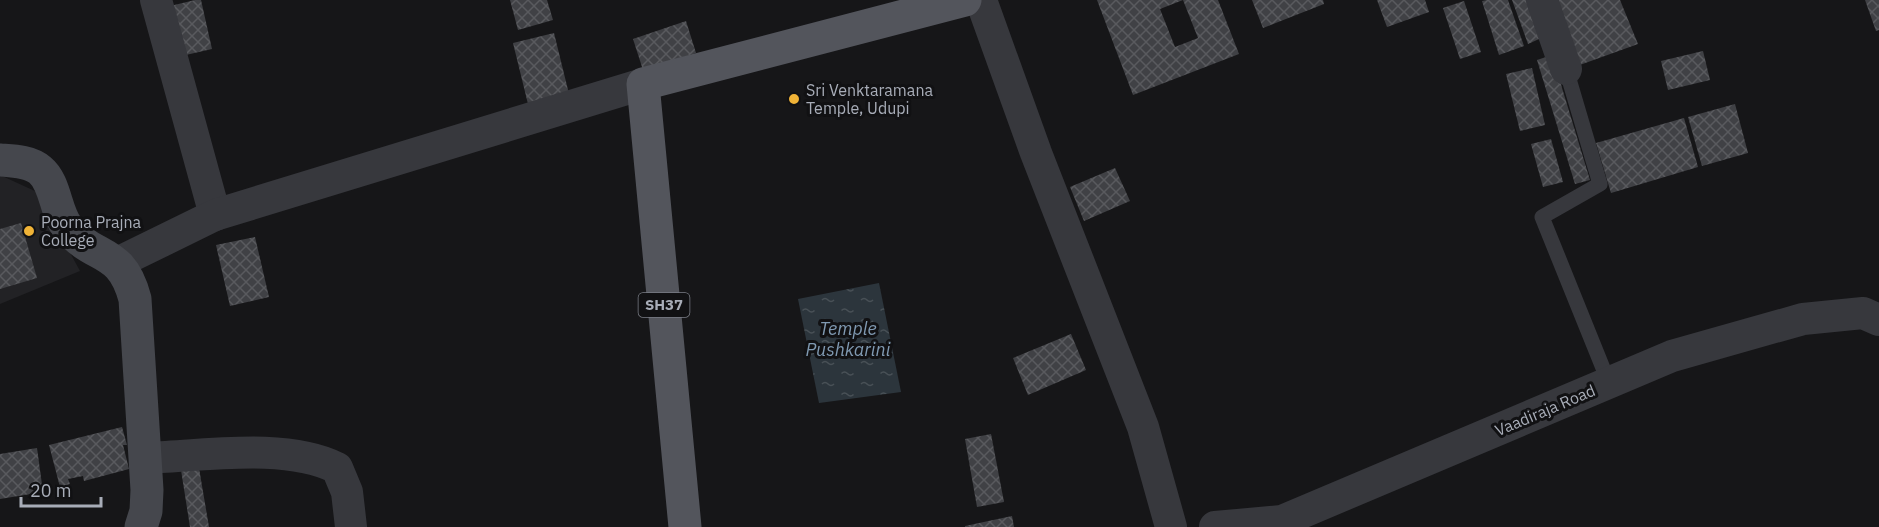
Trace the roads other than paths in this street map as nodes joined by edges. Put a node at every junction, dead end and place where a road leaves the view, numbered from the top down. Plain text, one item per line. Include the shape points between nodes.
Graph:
1 (156, 0) edge
2 (965, 0) edge
3 (981, 0) edge
4 (1542, 0) edge
5 (1566, 69) joint
6 (643, 84) junction
7 (0, 160) edge
8 (215, 215) junction
9 (117, 262) junction
10 (1879, 320) edge
11 (1609, 383) junction
12 (145, 458) junction
13 (141, 527) edge
14 (351, 527) edge
15 (685, 527) edge
16 (1171, 527) edge
17 (1215, 527) edge

1 - 8 street
2 - 6 main road
3 - 16 street via 1143,427
4 - 5 street
5 - 11 lane via 1600,184 1542,217
6 - 8 street
6 - 15 main road, SH37
7 - 9 street via 24,162 41,170 67,227 85,244
8 - 9 street
9 - 12 street via 130,279 135,299
10 - 11 street, Vaadiraja Road via 1863,313 1803,319 1672,356
11 - 17 street, Vaadiraja Road via 1281,521
12 - 13 street via 146,511
12 - 14 street via 269,453 323,461 337,468 344,484

